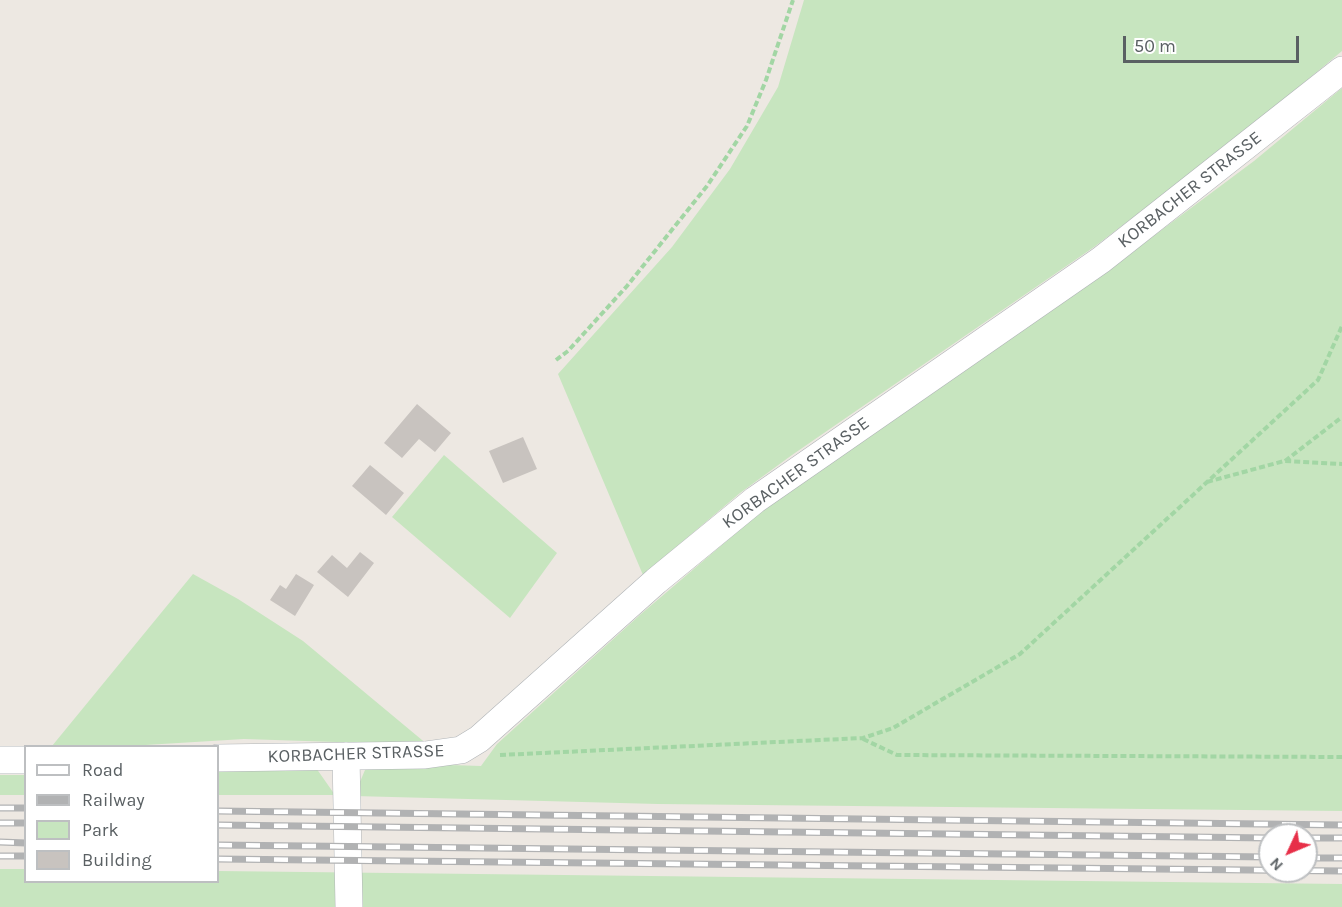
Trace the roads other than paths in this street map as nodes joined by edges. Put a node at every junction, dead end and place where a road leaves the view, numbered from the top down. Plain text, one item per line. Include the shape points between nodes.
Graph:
1 (1342, 70) edge
2 (346, 756) junction
3 (219, 758) edge
4 (0, 760) edge
5 (24, 760) edge
6 (349, 907) edge

1 - 2 street, KORBACHER STRASSE via 1101,260 755,500 656,581 479,739 461,750 425,755
2 - 3 street, KORBACHER STRASSE
2 - 6 street
4 - 5 street

